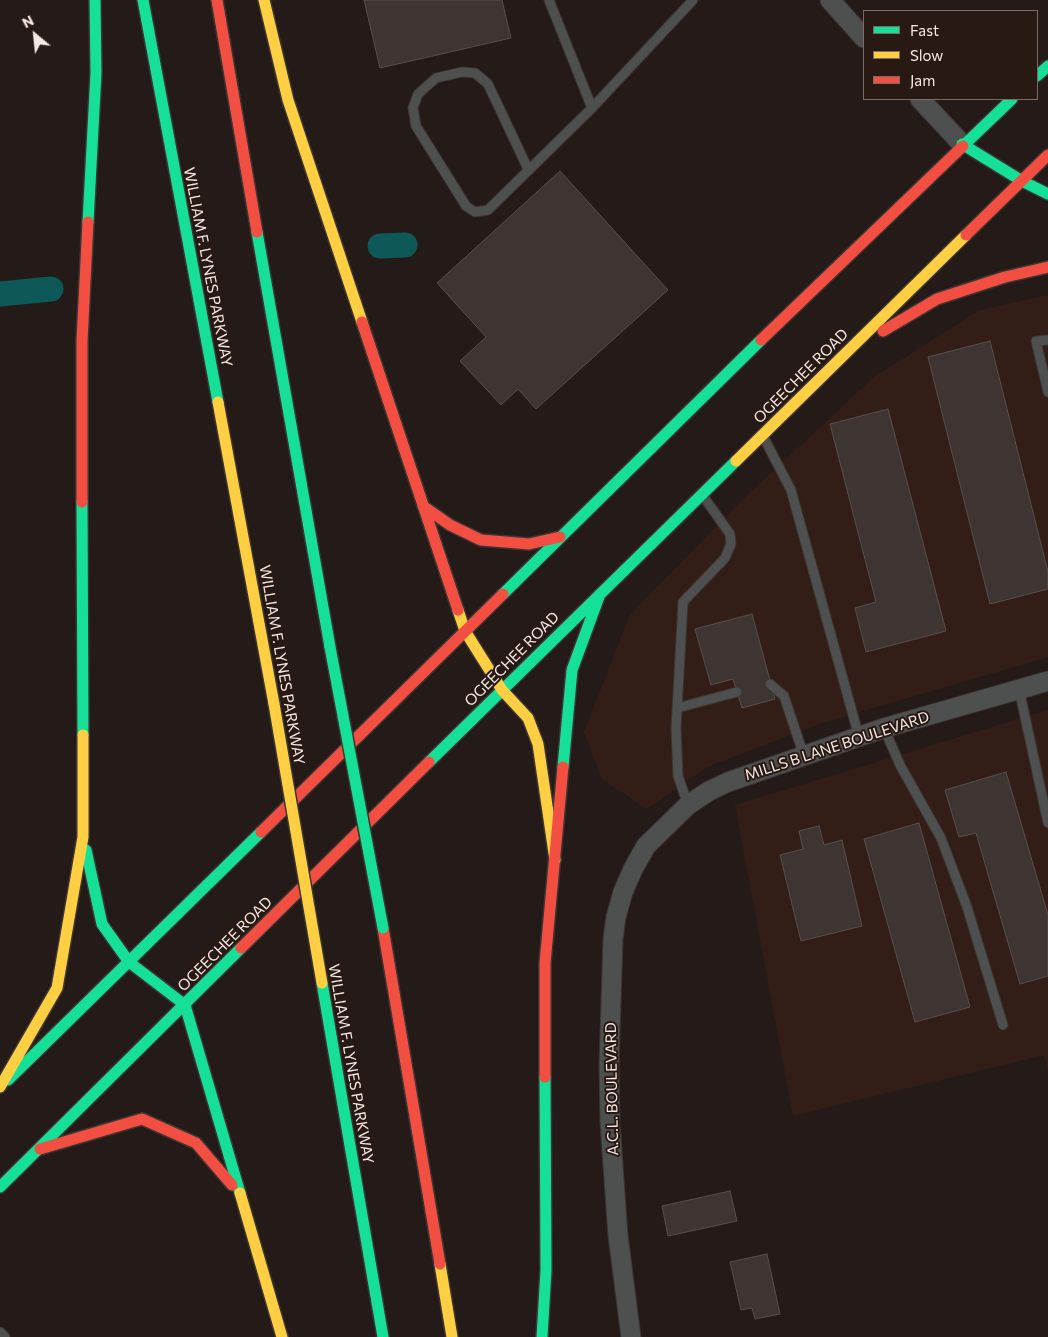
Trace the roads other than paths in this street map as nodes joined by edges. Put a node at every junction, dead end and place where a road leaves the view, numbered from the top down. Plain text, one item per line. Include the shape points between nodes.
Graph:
1 (95, 0) edge
2 (143, 0) edge
3 (216, 0) edge
4 (264, 0) edge
5 (550, 0) edge
6 (693, 0) edge
7 (830, 0) edge
8 (863, 37) edge
9 (1048, 66) edge
10 (1038, 75) edge
11 (921, 100) edge
12 (1011, 100) edge
13 (592, 108) junction
14 (962, 144) junction
15 (1048, 155) edge
16 (528, 170) junction
17 (1022, 181) junction
18 (1048, 194) edge
19 (1048, 267) edge
20 (1048, 340) edge
21 (841, 356) junction
22 (1048, 392) edge
23 (762, 436) junction
24 (703, 495) junction
25 (423, 506) junction
26 (560, 537) junction
27 (600, 594) junction
28 (466, 631) junction
29 (1048, 681) edge
30 (770, 684) dead end
31 (1019, 689) junction
32 (502, 690) junction
33 (737, 692) dead end
34 (677, 708) junction
35 (884, 728) junction
36 (859, 737) junction
37 (804, 756) junction
38 (688, 804) junction
39 (1048, 822) edge
40 (83, 837) junction
41 (646, 846) joint
42 (555, 860) junction
43 (129, 962) junction
44 (185, 1005) junction
45 (1002, 1025) dead end
46 (0, 1087) edge
47 (40, 1149) junction
48 (0, 1187) edge
49 (239, 1193) junction
50 (0, 1332) edge
51 (5, 1337) edge
52 (282, 1337) edge
53 (383, 1337) edge
54 (452, 1337) edge
55 (542, 1337) edge
56 (631, 1337) edge

1 - 40 main road via 96,72 82,341
2 - 53 main road, WILLIAM F. LYNES PARKWAY, bridge via 274,704
3 - 54 main road, bridge via 383,928
4 - 25 main road via 288,100
5 - 13 lane
6 - 13 lane
7 - 8 street
9 - 10 main road
11 - 14 street
12 - 14 main road
13 - 16 lane
14 - 17 main road
14 - 26 main road
15 - 17 main road, OGEECHEE ROAD
16 - 16 lane via 488,210 475,212 466,206 416,126 413,108 418,94 436,78 462,72 475,73 488,84
17 - 18 main road
17 - 21 main road, OGEECHEE ROAD
19 - 21 main road via 937,299
20 - 22 lane via 1036,341
21 - 23 main road, OGEECHEE ROAD
23 - 24 main road, OGEECHEE ROAD
23 - 36 lane via 791,490
24 - 27 main road, OGEECHEE ROAD
24 - 34 lane via 730,534 731,544 725,558 684,602
25 - 26 main road via 481,540 529,544
25 - 28 main road
26 - 28 main road
27 - 32 main road, OGEECHEE ROAD
27 - 42 main road via 572,670
28 - 32 main road
28 - 43 main road
29 - 31 street, MILLS B LANE BOULEVARD
30 - 37 lane via 784,696
31 - 35 street, MILLS B LANE BOULEVARD
31 - 39 lane
32 - 42 main road via 528,718 538,744
32 - 44 main road, OGEECHEE ROAD
33 - 34 lane
34 - 38 lane via 678,776
35 - 36 street, MILLS B LANE BOULEVARD
35 - 45 lane via 941,838 968,907
36 - 37 street, MILLS B LANE BOULEVARD
37 - 38 street, MILLS B LANE BOULEVARD via 728,782
38 - 41 street, MILLS B LANE BOULEVARD
40 - 43 main road via 102,924
40 - 46 main road via 57,988
41 - 56 street, A.C.L. BOULEVARD via 623,892 616,917 613,949 611,1132 618,1236
42 - 55 main road via 545,963 546,1270
43 - 44 main road
43 - 46 main road
44 - 47 main road, OGEECHEE ROAD
44 - 49 main road
47 - 48 main road, OGEECHEE ROAD
47 - 49 main road via 142,1119 196,1143
49 - 52 main road
50 - 51 lane

